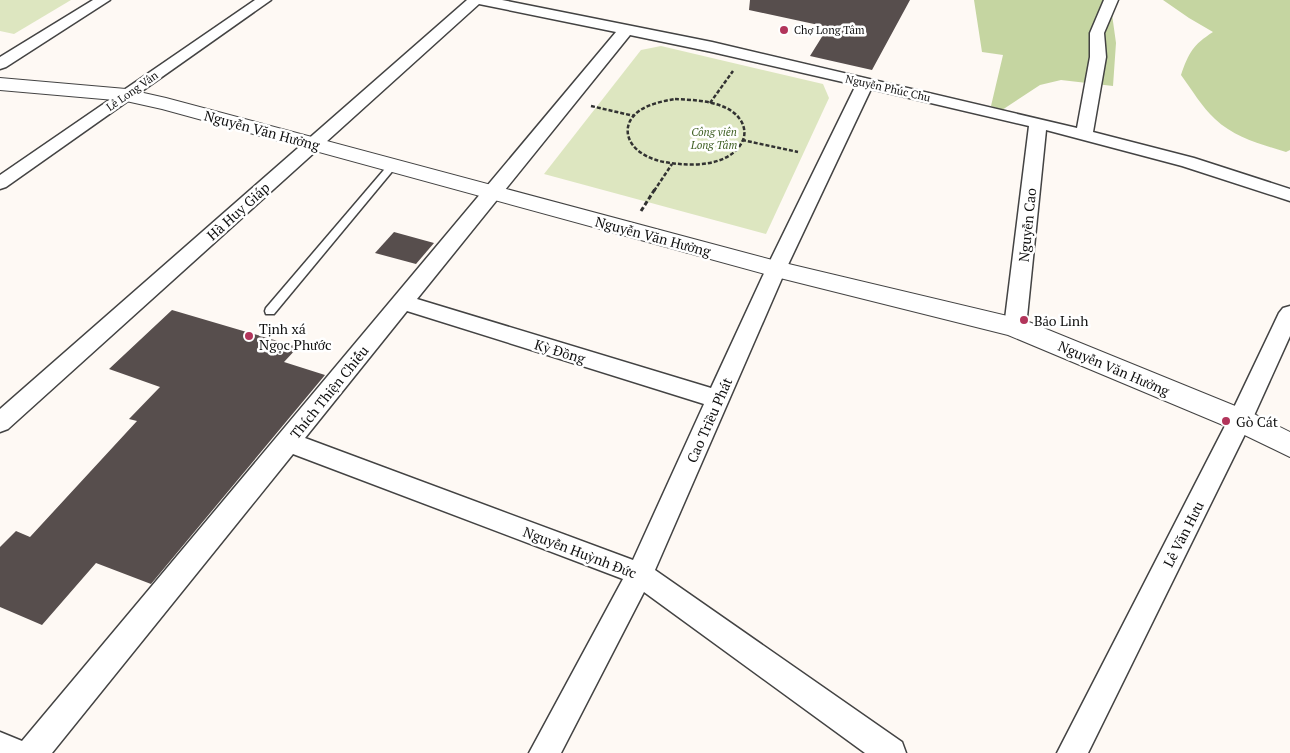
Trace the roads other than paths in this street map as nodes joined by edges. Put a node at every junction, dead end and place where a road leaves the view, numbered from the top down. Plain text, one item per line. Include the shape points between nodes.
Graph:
1 (103, 0) edge
2 (264, 0) edge
3 (475, 0) edge
4 (481, 0) edge
5 (1111, 0) edge
6 (625, 31) junction
7 (0, 64) edge
8 (866, 82) junction
9 (0, 84) edge
10 (126, 96) junction
11 (1038, 123) junction
12 (1084, 135) junction
13 (313, 144) junction
14 (392, 166) junction
15 (0, 183) edge
16 (493, 193) junction
17 (1290, 195) edge
18 (776, 269) junction
19 (402, 302) junction
20 (270, 311) dead end
21 (1290, 313) edge
22 (1015, 327) junction
23 (718, 399) junction
24 (1240, 420) junction
25 (0, 423) edge
26 (288, 442) junction
27 (1290, 445) edge
28 (640, 574) junction
29 (0, 747) edge
30 (14, 753) edge
31 (32, 753) edge
32 (544, 753) edge
33 (891, 753) edge
34 (1072, 753) edge

1 - 7 street
2 - 10 street, Lê Long Vân
3 - 13 street, Hà Huy Giáp
4 - 6 street, Nguyễn Phúc Chu
5 - 12 street via 1097,34 1098,57
6 - 8 street, Nguyễn Phúc Chu
6 - 16 street, Thích Thiện Chiếu
8 - 11 street, Nguyễn Phúc Chu
8 - 18 street, Cao Triều Phát
9 - 10 street, Nguyễn Văn Hưởng
10 - 13 street, Nguyễn Văn Hưởng
10 - 15 street, Lê Long Vân
11 - 12 street, Nguyễn Phúc Chu
11 - 22 street, Nguyễn Cao
12 - 17 street, Nguyễn Phúc Chu via 1188,162
13 - 14 street, Nguyễn Văn Hưởng
13 - 25 street, Hà Huy Giáp
14 - 16 street, Nguyễn Văn Hưởng
14 - 20 lane
16 - 18 street, Nguyễn Văn Hưởng
16 - 19 street, Thích Thiện Chiếu
18 - 22 street, Nguyễn Văn Hưởng
18 - 23 street, Cao Triều Phát
19 - 23 street, Kỳ Đồng
19 - 26 street, Thích Thiện Chiếu
21 - 24 street, Lê Văn Hưu
22 - 24 street, Nguyễn Văn Hưởng
23 - 28 street, Cao Triều Phát
24 - 27 street, Nguyễn Văn Hưởng
24 - 34 street, Lê Văn Hưu
26 - 28 street, Nguyễn Huỳnh Đức
26 - 31 street, Thích Thiện Chiếu
28 - 32 street, Cao Triều Phát
28 - 33 street, Nguyễn Huỳnh Đức
29 - 30 street

